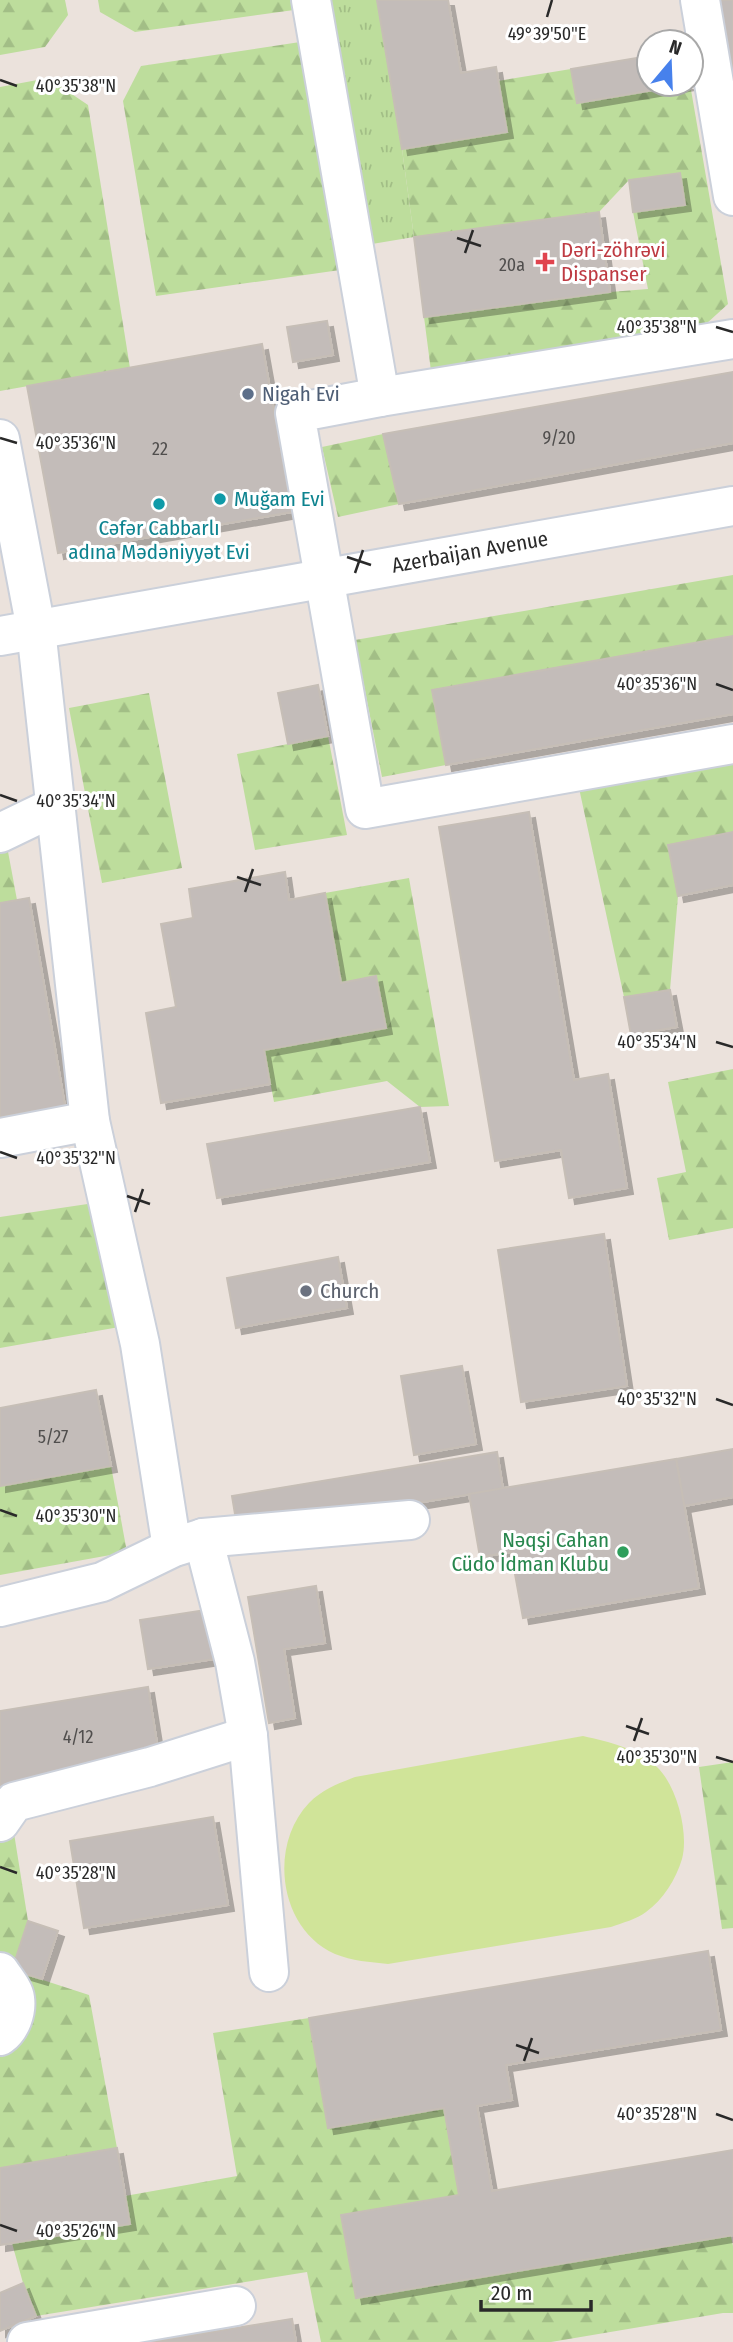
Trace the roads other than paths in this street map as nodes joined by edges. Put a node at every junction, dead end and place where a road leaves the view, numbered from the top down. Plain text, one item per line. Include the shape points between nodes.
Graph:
1 (311, 0) edge
2 (700, 0) edge
3 (733, 197) edge
4 (733, 338) edge
5 (380, 397) junction
6 (0, 439) edge
7 (733, 506) edge
8 (324, 578) junction
9 (18, 632) edge
10 (733, 744) edge
11 (56, 806) junction
12 (0, 833) edge
13 (90, 1121) junction
14 (0, 1138) edge
15 (410, 1520) dead end
16 (188, 1543) junction
17 (0, 1607) edge
18 (248, 1736) junction
19 (0, 1822) edge
20 (0, 1972) edge
21 (269, 1972) dead end
22 (0, 2036) edge
23 (236, 2306) dead end
24 (27, 2342) edge

1 - 5 street
2 - 3 street
4 - 5 street
5 - 8 street via 295,413
6 - 9 street
7 - 8 street, Azerbaijan Avenue
8 - 9 street, Azerbaijan Avenue
8 - 10 street via 365,809
9 - 11 street
11 - 12 street
11 - 13 street
13 - 14 street
13 - 16 street
15 - 16 street
16 - 17 street via 102,1582
16 - 18 street via 235,1662
18 - 19 street via 150,1767 14,1801
18 - 21 street
20 - 22 street via 15,1997 13,2016
23 - 24 street

